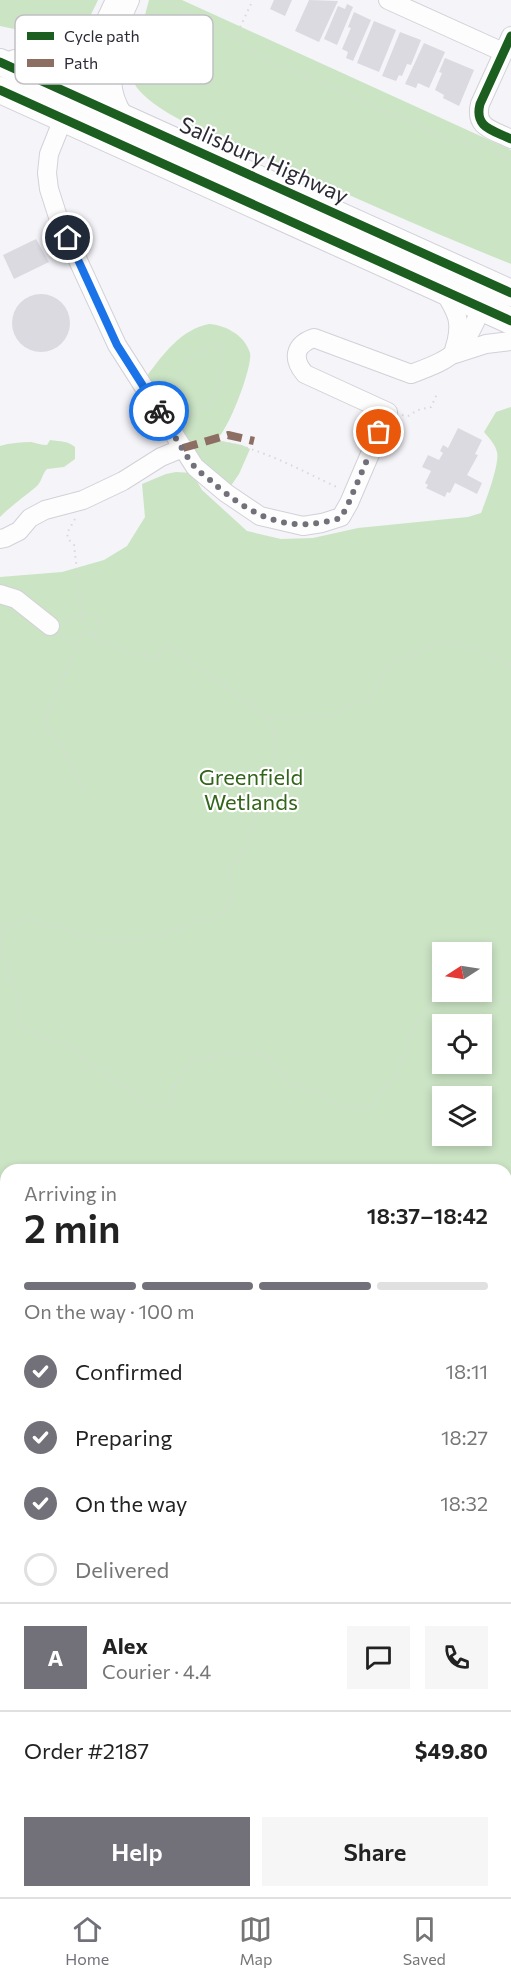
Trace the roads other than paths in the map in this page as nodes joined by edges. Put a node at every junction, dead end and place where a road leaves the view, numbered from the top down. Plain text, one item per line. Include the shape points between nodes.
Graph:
1 (115, 0) edge
2 (130, 0) edge
3 (388, 0) edge
4 (108, 15) edge
5 (123, 15) edge
6 (507, 44) edge
7 (0, 62) edge
8 (15, 63) edge
9 (15, 72) edge
10 (34, 84) edge
11 (79, 84) edge
12 (86, 84) edge
13 (108, 84) edge
14 (0, 90) edge
15 (72, 109) junction
16 (120, 117) junction
17 (511, 139) edge
18 (506, 288) edge
19 (442, 289) junction
20 (482, 307) junction
21 (511, 321) edge
22 (511, 341) edge
23 (452, 355) junction
24 (183, 448) junction
25 (0, 538) edge
26 (0, 594) edge
27 (50, 626) road end

1 - 4 street
2 - 5 street
3 - 6 street
6 - 17 street via 478,115 485,126
7 - 8 highway
7 - 9 highway, Salisbury Highway
10 - 15 highway, Salisbury Highway
11 - 15 street
12 - 15 street
13 - 16 highway via 111,103
14 - 15 highway, Salisbury Highway
15 - 16 highway, Salisbury Highway
15 - 19 highway, Salisbury Highway
15 - 24 street via 50,154 49,189 117,345 173,421
16 - 18 highway, Salisbury Highway
18 - 20 highway
19 - 20 highway, Salisbury Highway
19 - 23 street via 459,324
20 - 21 highway, Salisbury Highway
20 - 23 street via 467,339
22 - 23 street
23 - 24 street via 411,374 314,338 298,348 298,366 305,374 388,412 341,518 303,526 260,516 195,467
24 - 25 street via 83,500 45,510 18,531
26 - 27 street via 16,599

